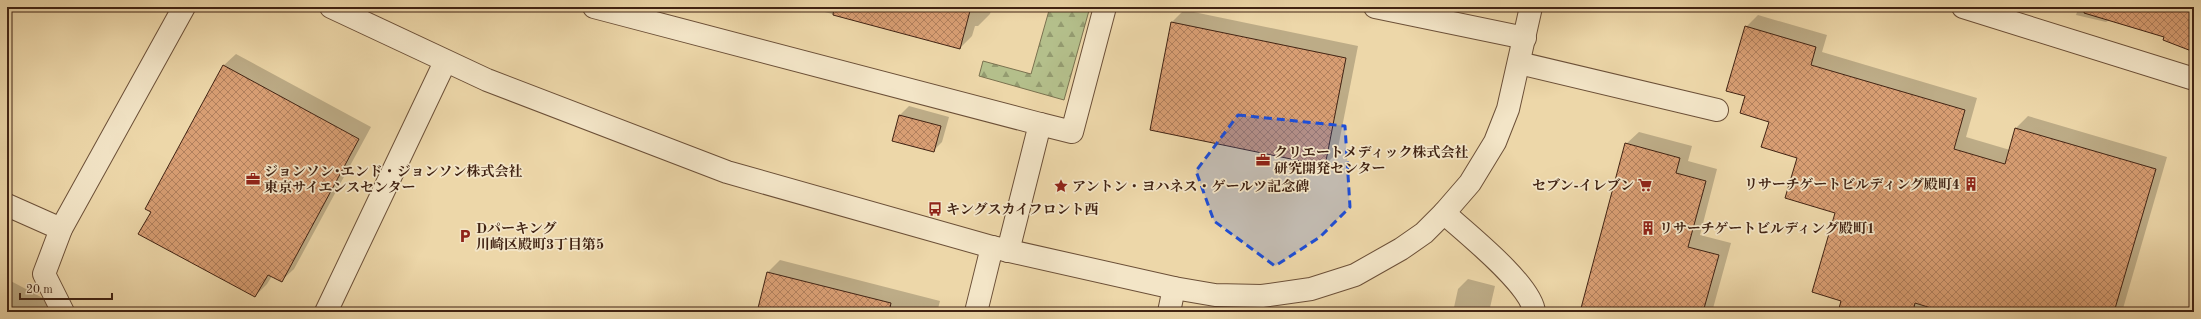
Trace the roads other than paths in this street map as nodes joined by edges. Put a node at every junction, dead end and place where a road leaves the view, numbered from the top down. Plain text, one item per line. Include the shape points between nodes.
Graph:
1 (184, 7) edge
2 (331, 7) edge
3 (594, 7) edge
4 (1105, 7) edge
5 (1375, 7) edge
6 (1531, 7) edge
7 (1963, 7) edge
8 (2019, 15) edge
9 (1524, 38) junction
10 (445, 62) junction
11 (1519, 63) junction
12 (2194, 79) edge
13 (1717, 110) dead end
14 (1040, 124) junction
15 (7, 206) edge
16 (1444, 213) junction
17 (61, 229) junction
18 (1000, 249) junction
19 (1174, 288) junction
20 (63, 312) edge
21 (326, 312) edge
22 (976, 312) edge
23 (1169, 312) edge
24 (1534, 312) edge

1 - 17 street
2 - 10 street
3 - 14 street
4 - 14 street via 1072,132
5 - 9 street
6 - 9 street
7 - 8 street
8 - 12 street
9 - 11 street
10 - 18 street via 726,172
10 - 21 street
11 - 13 street
11 - 16 street via 1508,109 1495,142 1470,183
14 - 18 street
15 - 17 street
16 - 19 street via 1424,233 1390,256 1334,283 1262,296 1215,295
16 - 24 street via 1498,262 1528,295
17 - 20 street via 44,274
18 - 19 street
18 - 22 street
19 - 23 street

